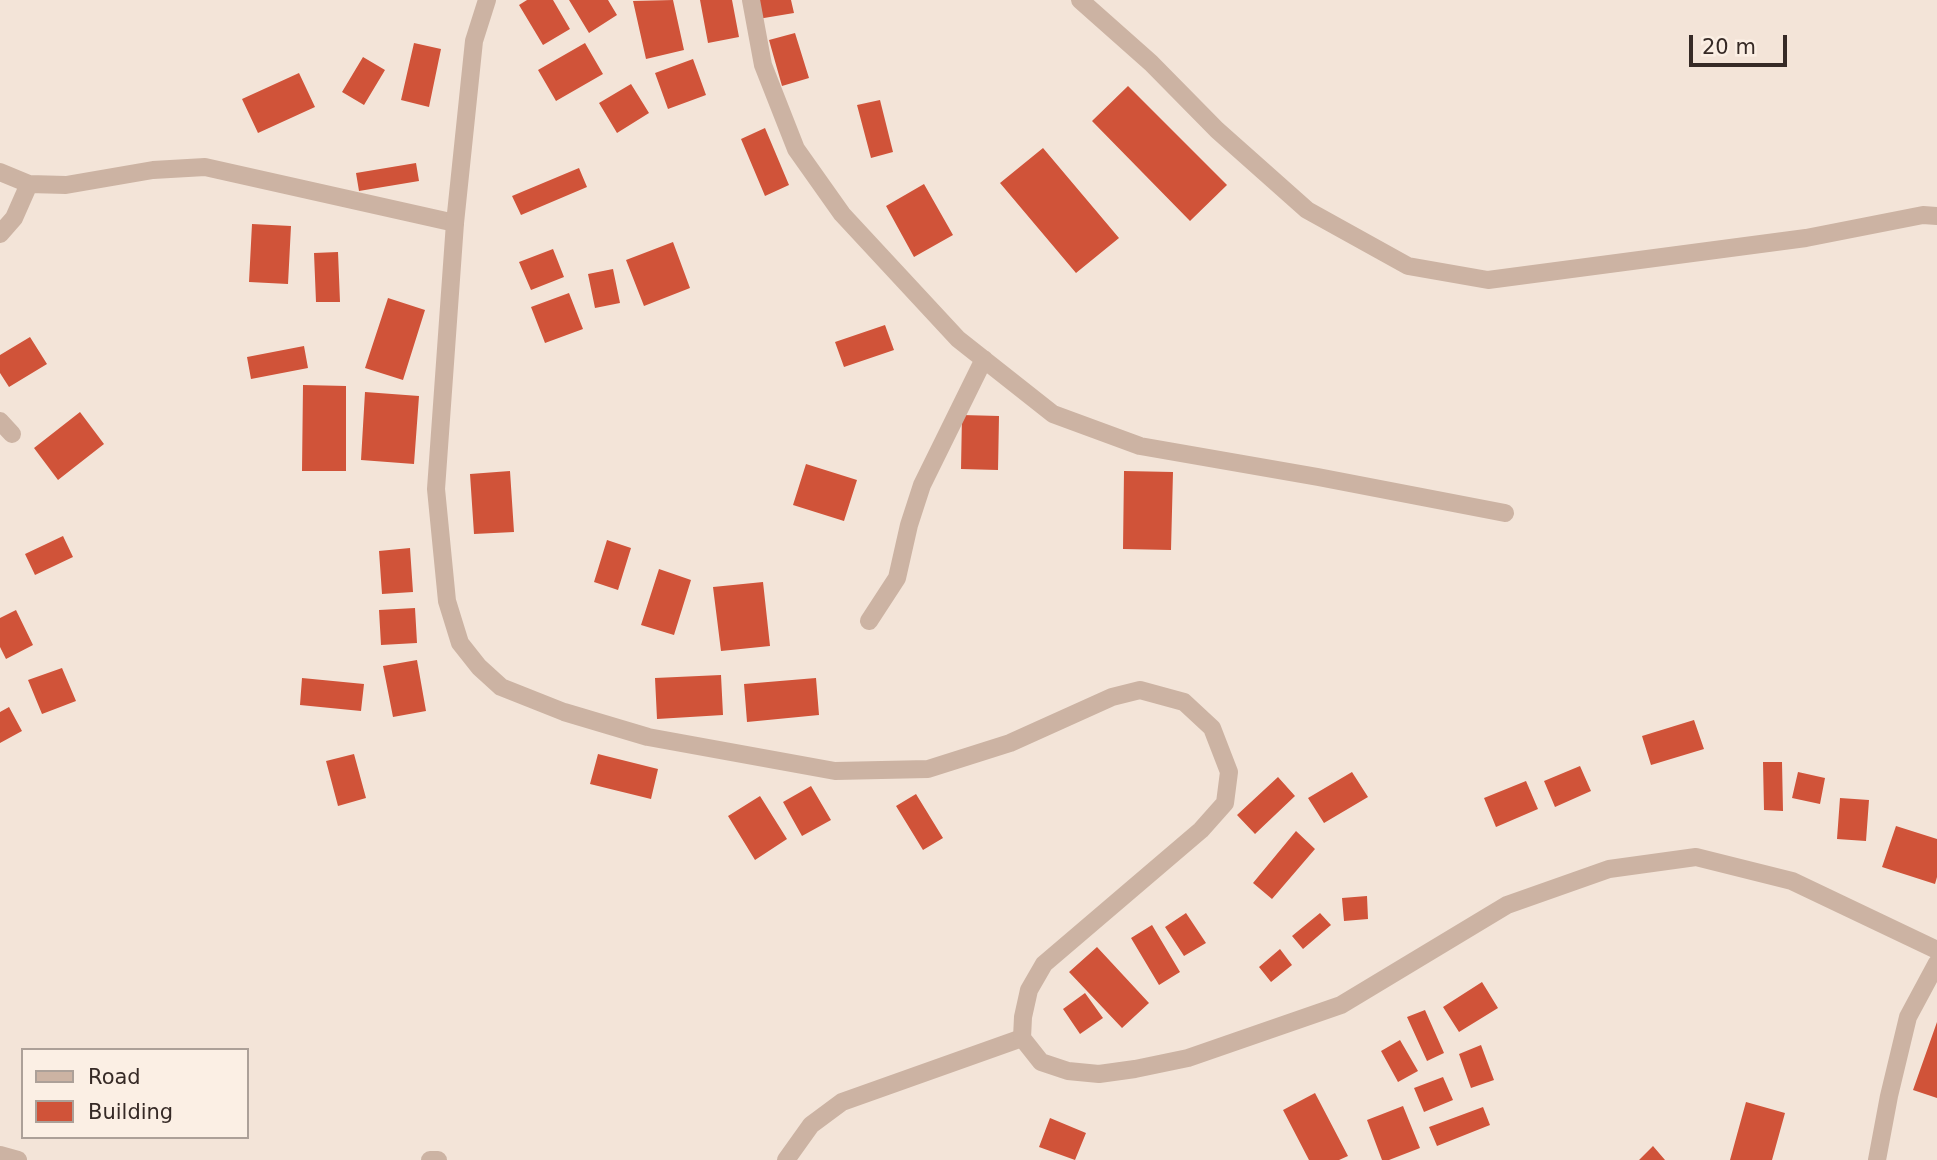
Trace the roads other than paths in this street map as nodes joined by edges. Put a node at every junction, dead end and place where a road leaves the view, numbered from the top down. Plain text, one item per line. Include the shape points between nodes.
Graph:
1 (487, 0) edge
2 (751, 0) edge
3 (1080, 0) edge
4 (0, 172) edge
5 (29, 184) junction
6 (1937, 215) edge
7 (455, 223) junction
8 (0, 234) edge
9 (984, 359) junction
10 (1505, 513) dead end
11 (869, 621) dead end
12 (1937, 950) edge
13 (1937, 963) edge
14 (1022, 1038) junction
15 (0, 1155) edge
16 (18, 1160) edge
17 (430, 1160) edge
18 (438, 1160) edge
19 (786, 1160) edge
20 (1877, 1160) edge

1 - 7 street via 474,41
2 - 9 street via 763,65 796,149 879,257 958,339
3 - 6 street via 1307,210 1408,265 1488,280 1806,238
4 - 5 street
5 - 7 street via 66,184 205,167
5 - 8 street via 14,218
7 - 14 street via 436,489 447,601 460,643 501,687 648,737 835,771 928,769 1010,743 1112,697 1140,690 1184,702 1212,728 1228,772 1225,803 1201,830 1044,964 1029,990
9 - 10 street via 1054,414 1140,446
9 - 11 street via 922,485 897,578
12 - 14 street via 1792,881 1696,858 1609,869 1507,905 1341,1005 1188,1058 1099,1074 1068,1071 1041,1062
13 - 20 street via 1908,1017
14 - 19 street via 842,1102 811,1125
15 - 16 street
17 - 18 street

